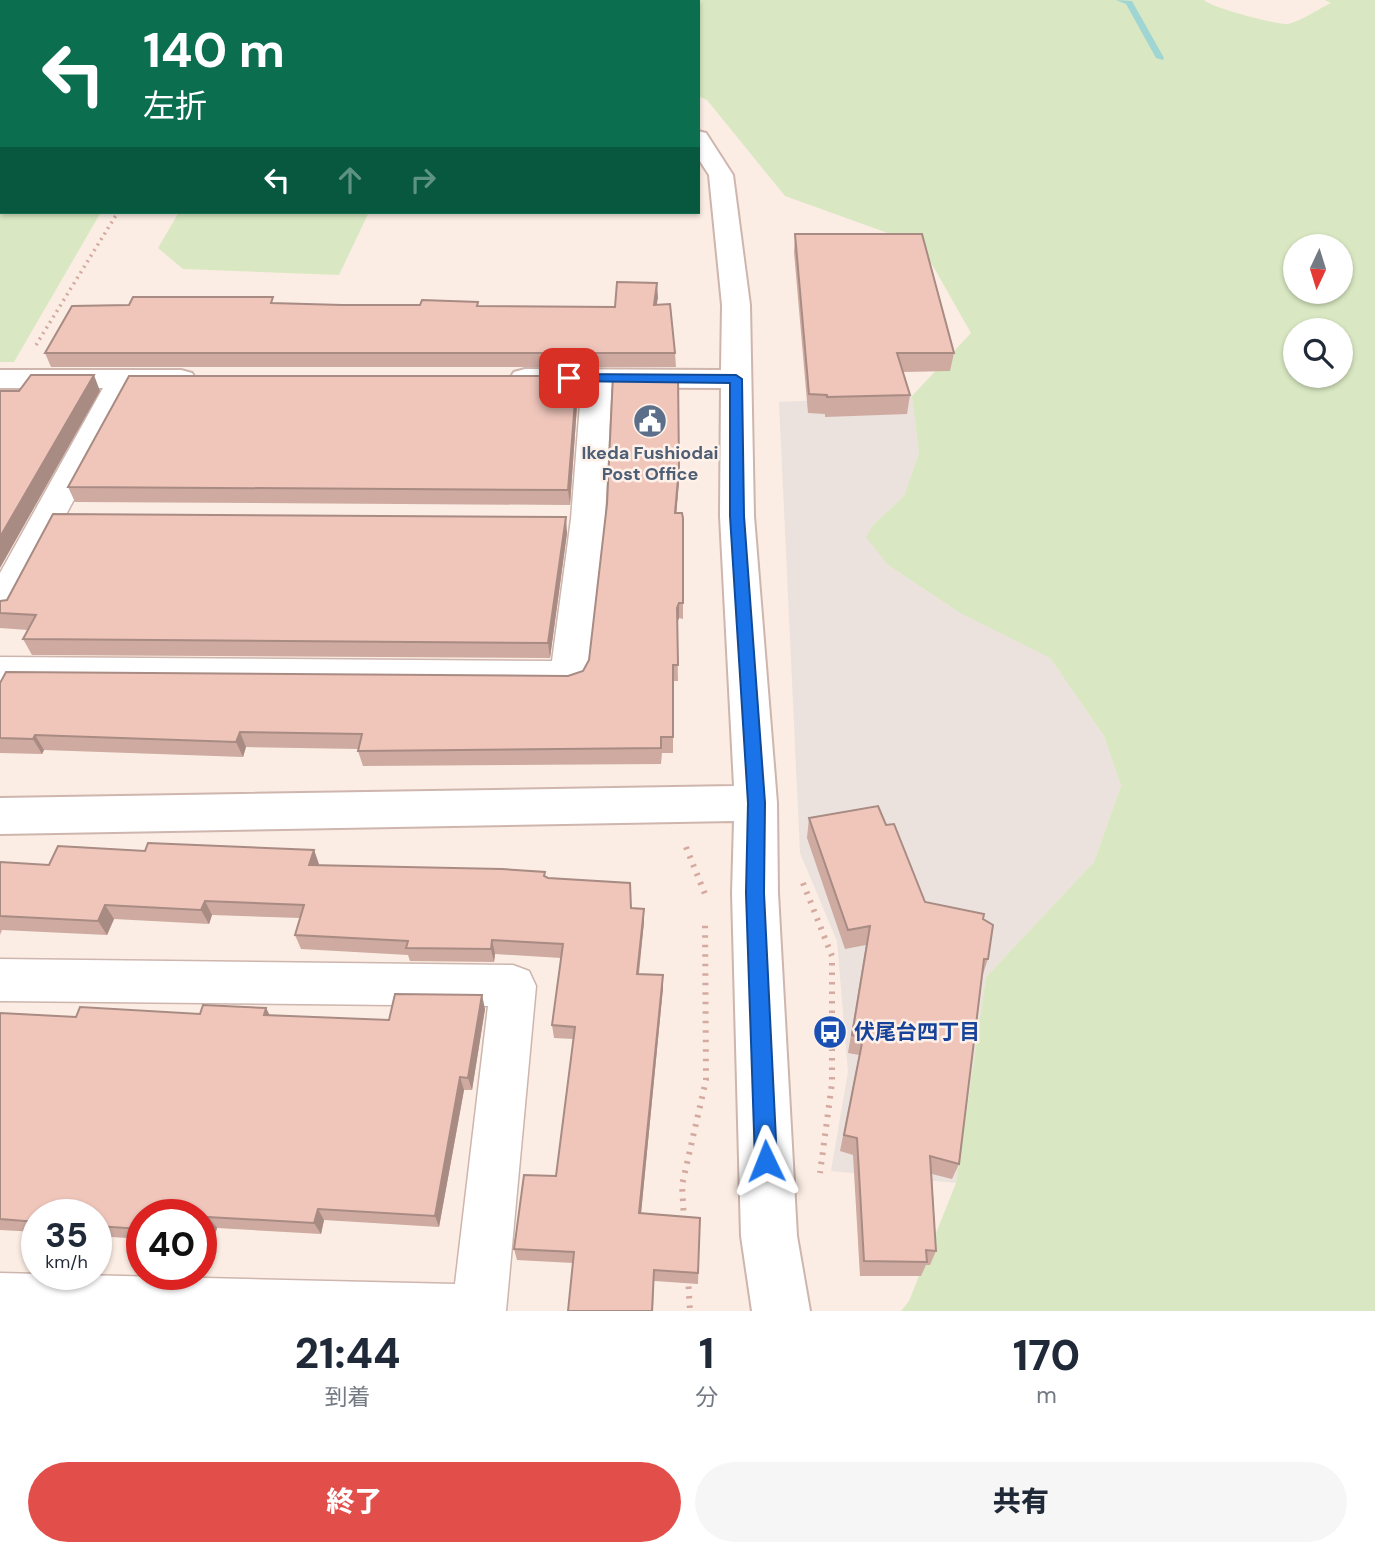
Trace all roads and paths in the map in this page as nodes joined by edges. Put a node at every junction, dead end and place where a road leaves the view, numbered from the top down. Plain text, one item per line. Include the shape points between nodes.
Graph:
1 (700, 141) edge
2 (117, 214) edge
3 (499, 378) edge
4 (597, 378) junction
5 (8, 379) edge
6 (123, 379) junction
7 (207, 379) edge
8 (736, 379) junction
9 (48, 516) junction
10 (89, 516) edge
11 (0, 605) edge
12 (0, 671) edge
13 (756, 803) junction
14 (0, 816) edge
15 (685, 843) dead end
16 (0, 980) edge
17 (684, 1223) edge
18 (688, 1273) edge
19 (0, 1300) edge
20 (459, 1311) edge
21 (479, 1311) edge
22 (690, 1311) edge
23 (781, 1311) edge

1 - 8 street via 721,175 736,305
2 - 5 path
3 - 4 street
4 - 8 street
4 - 12 street via 575,519 569,675
5 - 6 street
6 - 7 street
6 - 9 street
8 - 13 street via 737,516
9 - 10 street
9 - 11 street
13 - 14 street
13 - 23 street via 755,893 769,1236
15 - 17 path via 705,892 706,1080 682,1185
16 - 21 street via 513,986
18 - 22 path
19 - 20 street

